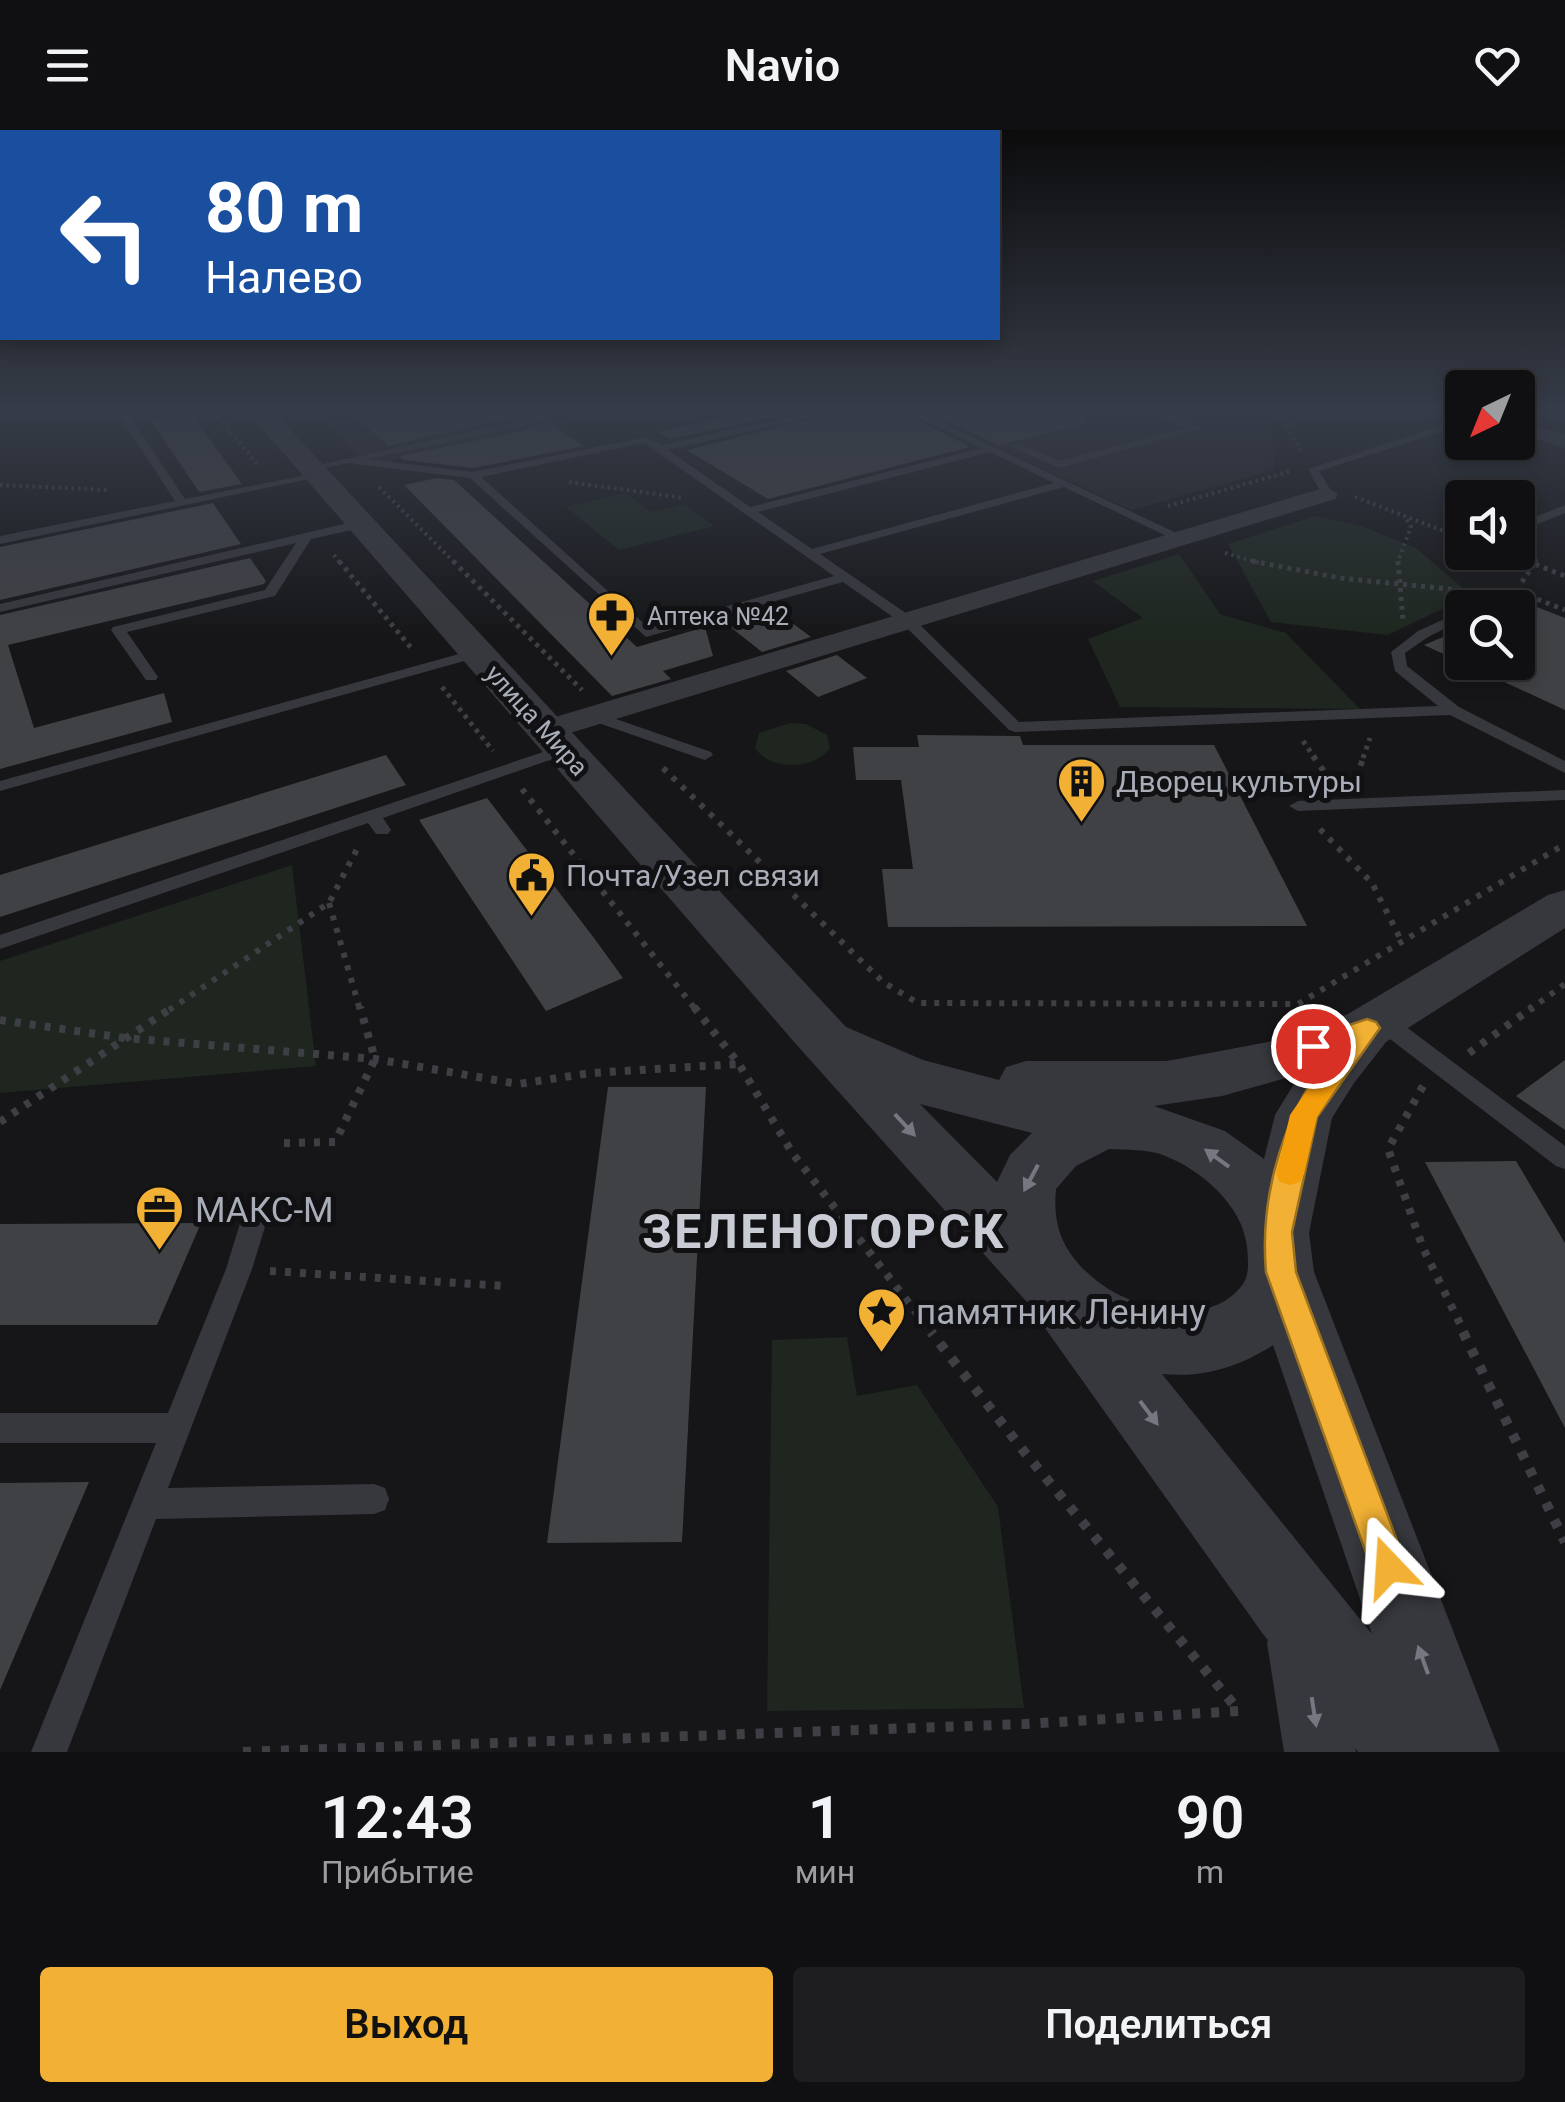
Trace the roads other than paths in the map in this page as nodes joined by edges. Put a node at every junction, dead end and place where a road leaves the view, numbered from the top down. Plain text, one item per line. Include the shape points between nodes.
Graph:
1 (172, 488) edge
2 (255, 488) edge
3 (339, 488) edge
4 (487, 488) edge
5 (715, 488) edge
6 (829, 488) edge
7 (1050, 488) edge
8 (1072, 488) edge
9 (1324, 489) edge
10 (182, 502) junction
11 (745, 508) junction
12 (1565, 509) edge
13 (1535, 521) edge
14 (361, 524) junction
15 (311, 536) junction
16 (1181, 538) junction
17 (0, 540) edge
18 (810, 553) junction
19 (845, 577) junction
20 (0, 608) edge
21 (908, 621) junction
22 (1445, 624) edge
23 (477, 653) junction
24 (150, 677) dead end
25 (1452, 710) junction
26 (594, 716) junction
27 (555, 740) junction
28 (705, 755) dead end
29 (1565, 768) edge
30 (0, 786) edge
31 (1565, 795) edge
32 (1298, 806) road end
33 (1565, 906) edge
34 (0, 942) edge
35 (1374, 1024) junction
36 (814, 1029) junction
37 (1118, 1125) junction
38 (1565, 1159) edge
39 (255, 1217) dead end
40 (1279, 1252) junction
41 (1048, 1279) junction
42 (0, 1428) edge
43 (175, 1428) junction
44 (374, 1499) dead end
45 (145, 1504) junction
46 (1292, 1605) junction
47 (50, 1752) edge
48 (1320, 1752) edge
49 (1415, 1752) edge
50 (1456, 1752) edge

1 - 10 lane
2 - 10 lane
3 - 14 street, улица Мира
4 - 19 lane via 646,633
5 - 11 lane
6 - 11 lane
7 - 18 lane
8 - 16 lane
9 - 16 street
10 - 17 lane
11 - 18 lane
12 - 13 lane
14 - 15 lane
14 - 23 street, улица Мира
15 - 20 lane
15 - 24 lane via 270,593 118,630
16 - 21 street
18 - 19 lane
19 - 21 lane
21 - 25 lane via 1014,728
21 - 26 street
22 - 25 lane via 1398,652 1400,668
23 - 27 street, улица Мира
23 - 30 lane
25 - 29 lane
26 - 27 street
26 - 28 lane
27 - 34 lane via 507,770 377,823
27 - 36 street, улица Мира
31 - 32 lane
33 - 35 street
35 - 36 street via 1250,1068 1104,1087 952,1072
35 - 37 street via 1257,1078
35 - 38 lane
35 - 40 street via 1304,1115
36 - 37 street via 936,1086
36 -> 41 street, улица Мира
40 -> 37 street via 1260,1196 1210,1152 1170,1133
37 -> 41 street via 1071,1135 1043,1155 1022,1194 1025,1232
39 - 43 lane
40 - 41 street via 1268,1305 1214,1341 1169,1344 1120,1332
50 -> 40 street
41 -> 46 street
42 - 43 lane
43 - 45 lane
44 - 45 lane
45 - 47 lane
46 -> 48 street
46 - 49 street

